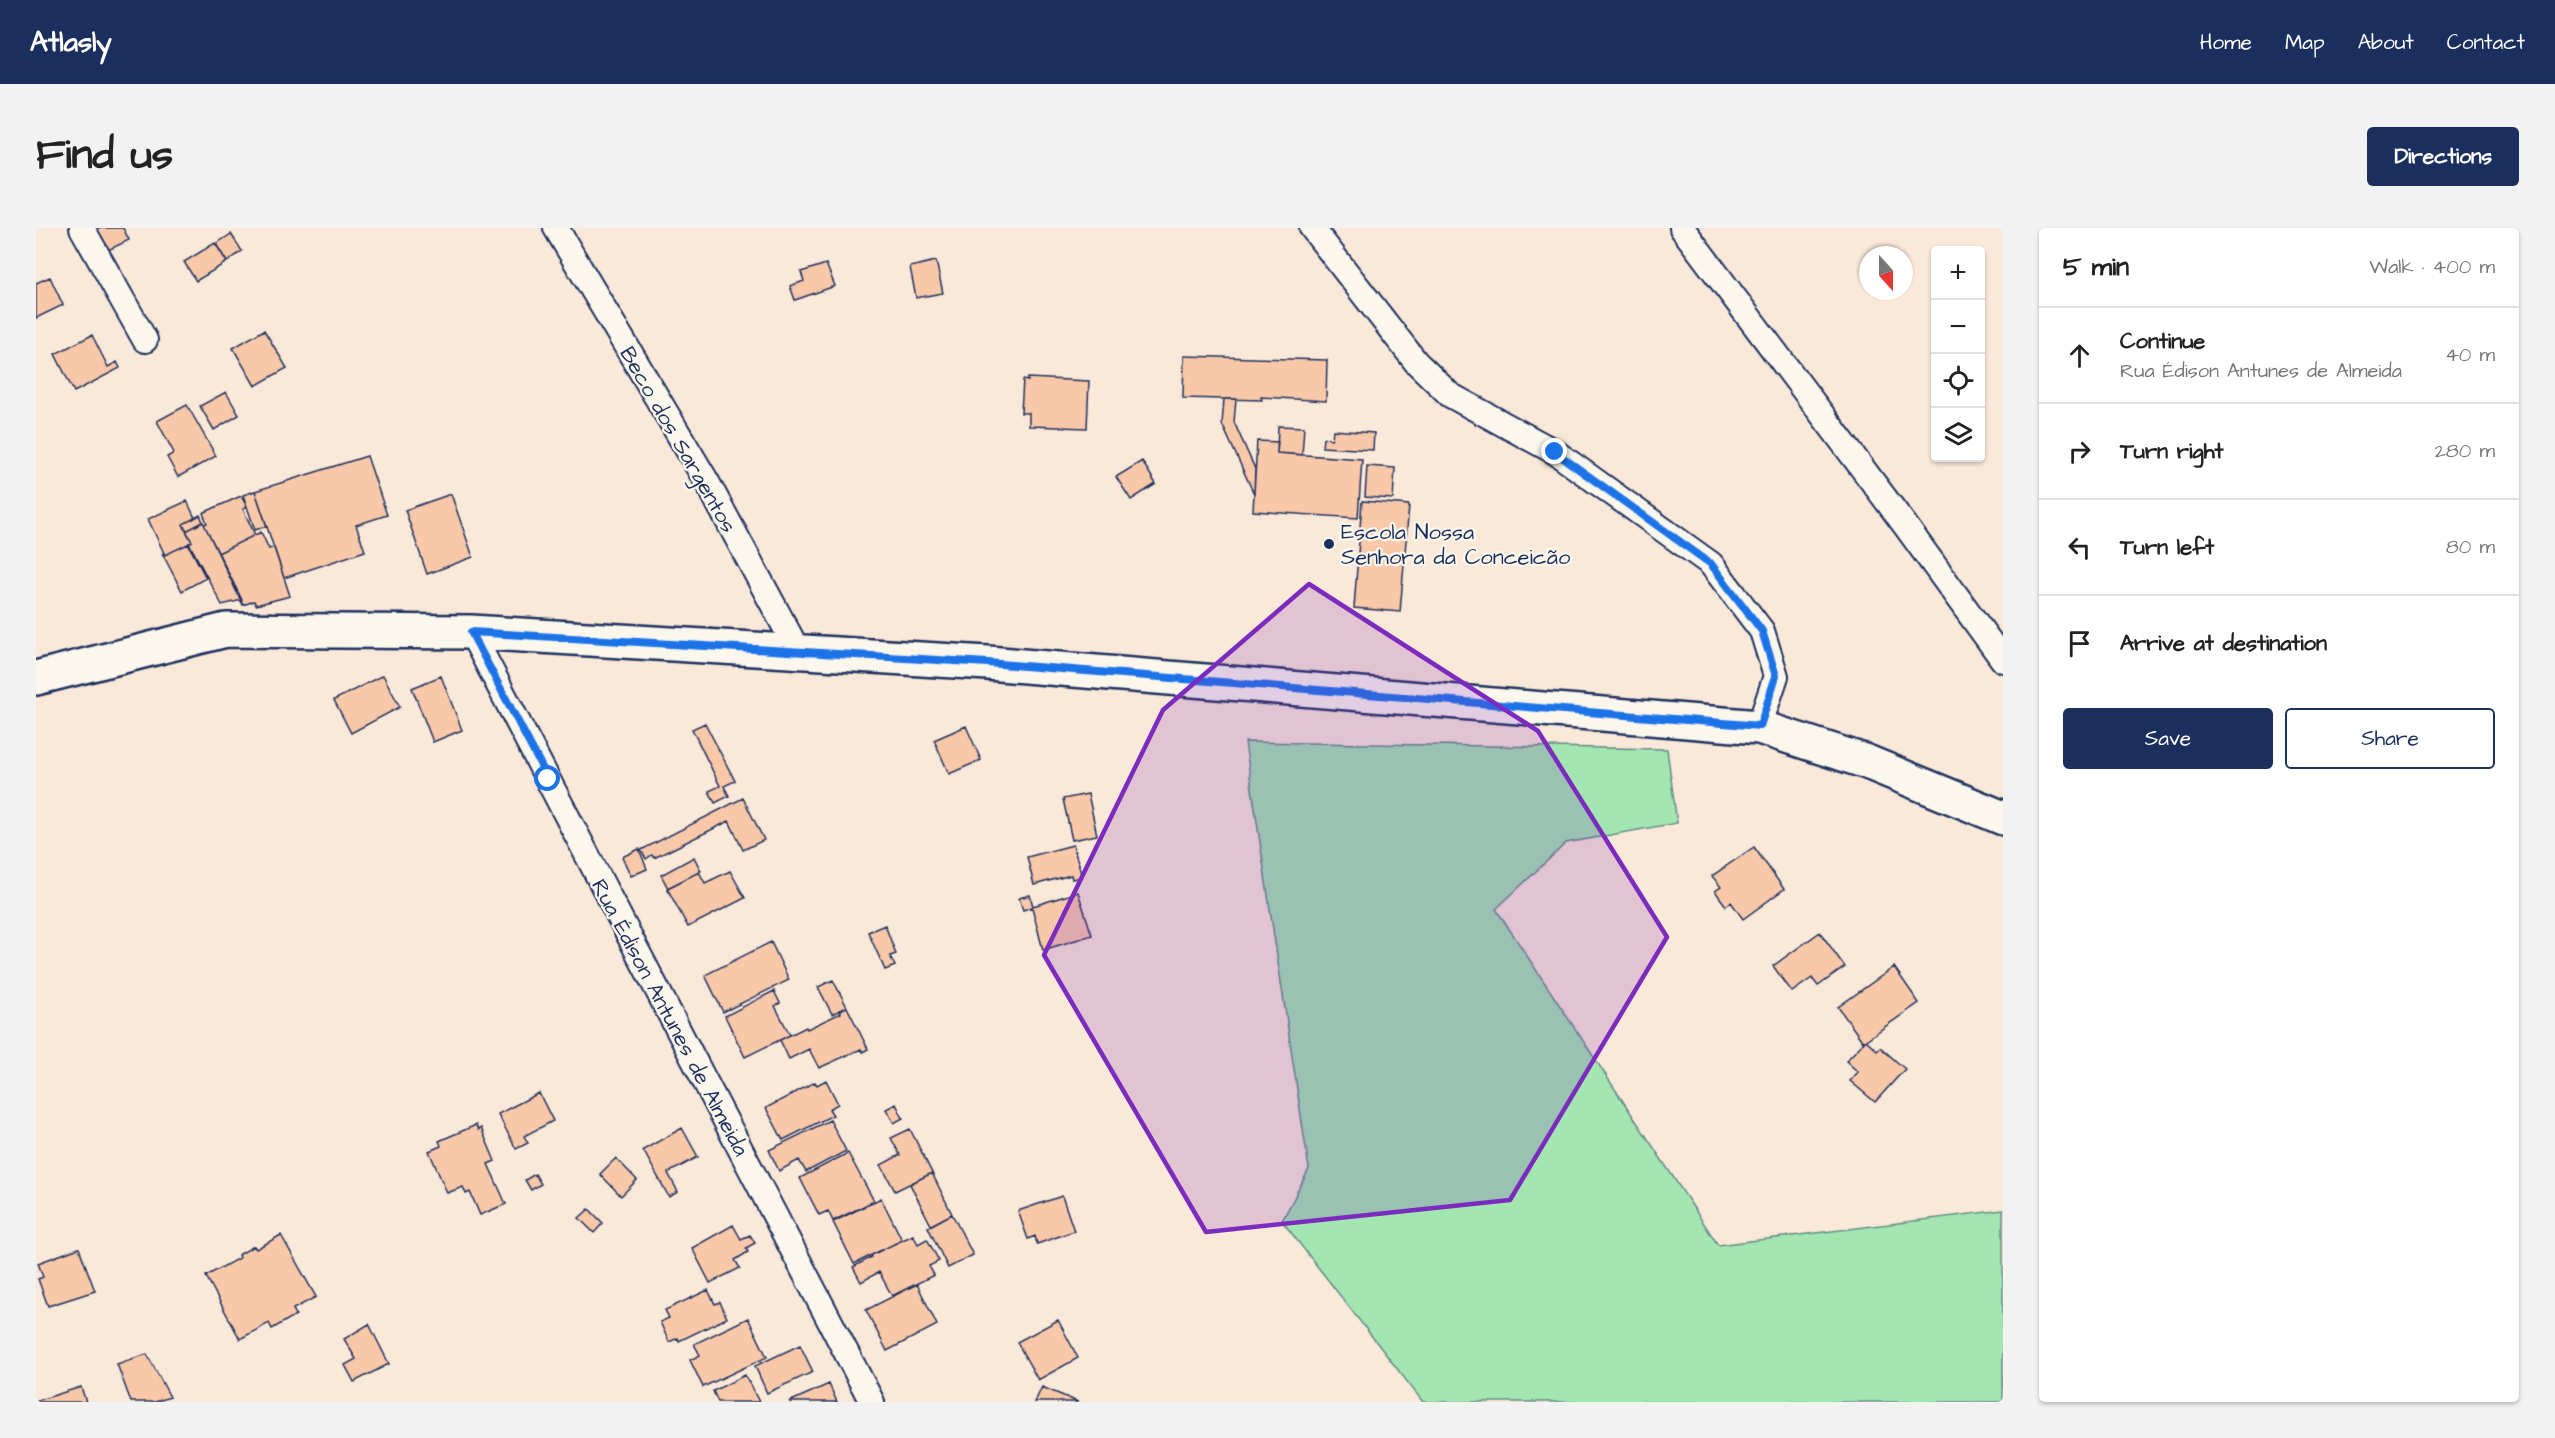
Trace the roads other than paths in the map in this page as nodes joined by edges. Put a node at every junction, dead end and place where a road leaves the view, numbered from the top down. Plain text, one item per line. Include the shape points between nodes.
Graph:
1 (82, 228) edge
2 (556, 228) edge
3 (1312, 228) edge
4 (1682, 228) edge
5 (146, 340) dead end
6 (471, 632) junction
7 (798, 651) junction
8 (2003, 660) edge
9 (36, 678) edge
10 (1760, 726) junction
11 (2003, 818) edge
12 (872, 1402) edge

1 - 5 street
2 - 7 street, Beco dos Sargentos via 706,482
3 - 10 street via 1416,362 1450,395 1555,452 1711,564 1762,631 1776,676
4 - 8 street
6 - 7 main road
6 - 9 main road via 226,630
6 - 12 street, Rua Édison Antunes de Almeida
7 - 10 main road
10 - 11 main road via 1867,762

